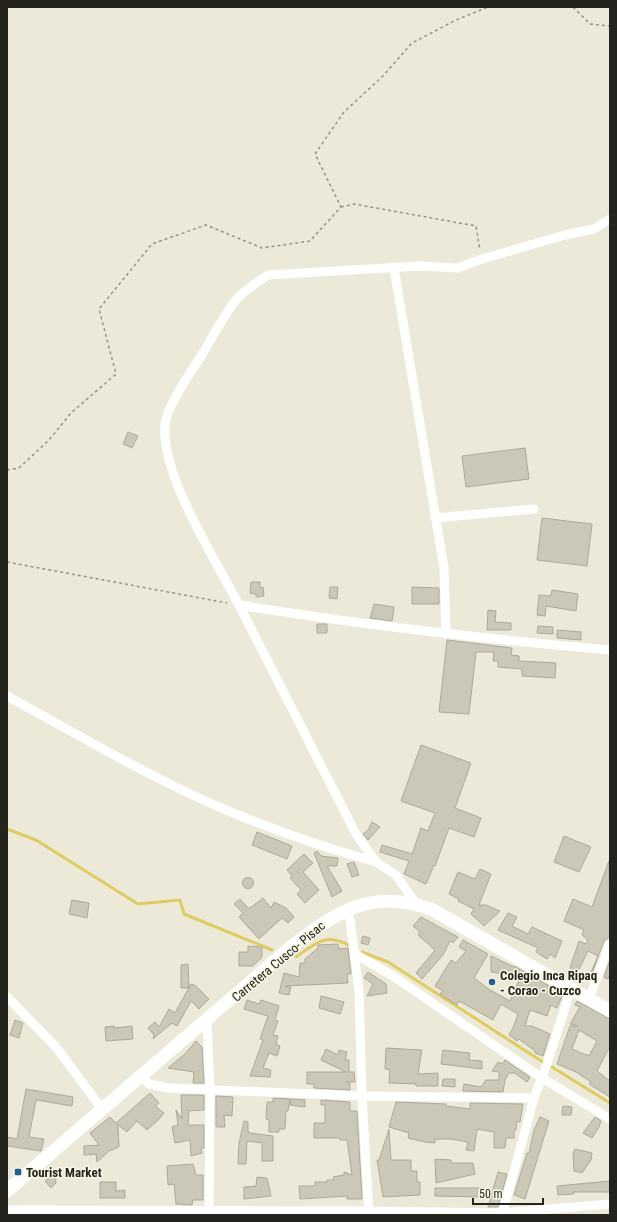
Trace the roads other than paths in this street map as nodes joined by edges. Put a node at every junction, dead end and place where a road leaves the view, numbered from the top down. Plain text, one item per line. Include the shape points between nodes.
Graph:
1 (610, 219) edge
2 (394, 268) junction
3 (534, 509) dead end
4 (435, 518) junction
5 (239, 605) junction
6 (446, 634) junction
7 (610, 650) edge
8 (7, 696) edge
9 (376, 862) junction
10 (416, 904) junction
11 (346, 910) junction
12 (610, 943) edge
13 (355, 954) junction
14 (571, 989) junction
15 (7, 997) edge
16 (589, 999) junction
17 (610, 1011) edge
18 (207, 1020) junction
19 (141, 1075) junction
20 (542, 1078) junction
21 (210, 1090) junction
22 (362, 1096) junction
23 (534, 1098) junction
24 (102, 1109) junction
25 (610, 1119) edge
26 (7, 1191) edge
27 (610, 1204) edge
28 (7, 1210) edge
29 (73, 1213) edge
30 (209, 1213) edge
31 (368, 1213) edge
32 (502, 1214) edge

1 - 2 street via 594,228 457,268
2 - 4 street
2 - 5 street via 268,275 252,285 235,301 175,399 165,424 167,455 194,520
3 - 4 street
4 - 6 street via 444,568
5 - 6 street
5 - 9 street via 356,834
6 - 7 street
8 - 9 street via 156,778 206,801 325,848
9 - 10 street via 396,875
10 - 11 highway, Carretera Cusco- Pisac via 381,901
10 - 14 highway, Carretera Cusco- Pisac via 431,909
11 - 13 street
11 - 18 highway, Carretera Cusco- Pisac via 292,946
12 - 16 street
13 - 20 street via 393,976
13 - 22 street via 359,991
14 - 16 highway, Carretera Cusco- Pisac
14 - 20 street
15 - 24 street via 56,1047
16 - 17 highway, Carretera Cusco- Pisac
18 - 19 highway, Carretera Cusco- Pisac
18 - 21 street
19 - 21 street via 149,1084 162,1087
19 - 24 highway, Carretera Cusco- Pisac
20 - 23 street
20 - 25 street
21 - 22 street
21 - 30 street
22 - 23 street
22 - 31 street
23 - 32 street
24 - 26 highway, Carretera Cusco- Pisac
27 - 32 street
28 - 29 street
29 - 30 street
30 - 31 street
31 - 32 street

